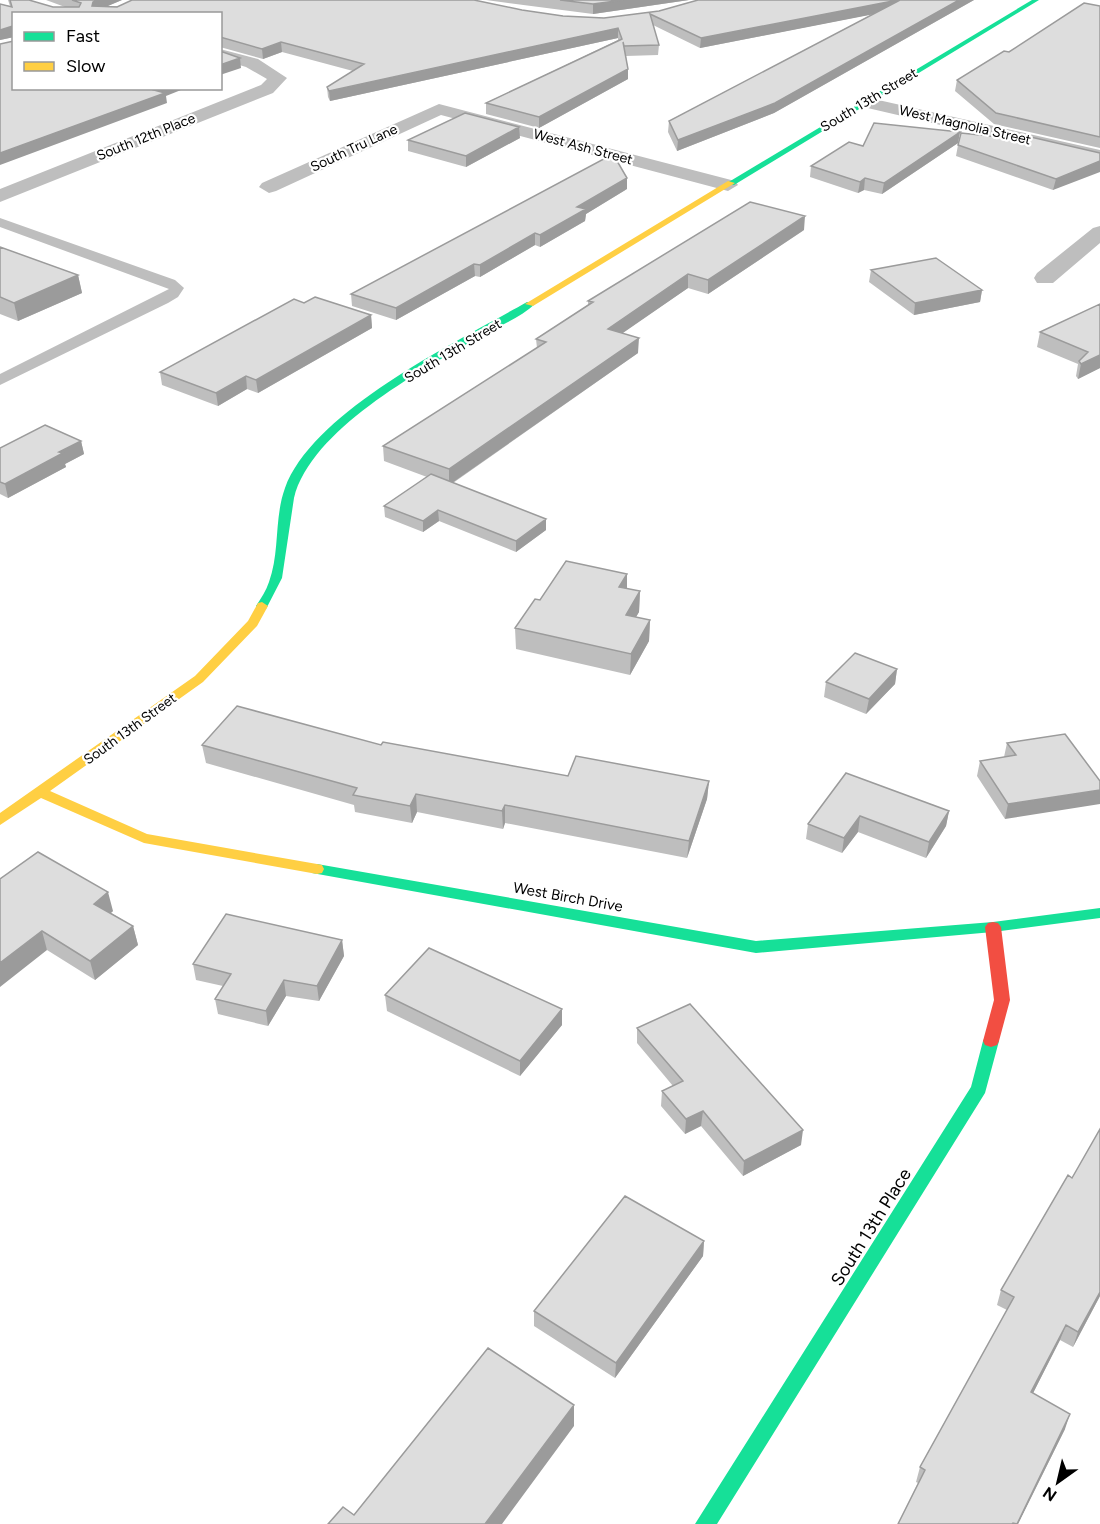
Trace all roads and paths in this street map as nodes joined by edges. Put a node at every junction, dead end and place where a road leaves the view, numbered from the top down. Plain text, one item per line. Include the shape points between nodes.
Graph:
1 (1036, 0) edge
2 (222, 55) edge
3 (865, 102) junction
4 (439, 109) joint
5 (1100, 156) edge
6 (728, 185) junction
7 (269, 187) dead end
8 (0, 196) edge
9 (0, 222) edge
10 (1100, 232) edge
11 (1046, 278) dead end
12 (0, 380) edge
13 (42, 793) junction
14 (0, 820) edge
15 (1100, 913) edge
16 (993, 927) junction
17 (705, 1524) edge

1 - 3 street, South 13th Street
2 - 8 street, South 12th Place via 269,70 278,78 267,89
3 - 5 street, West Magnolia Street
3 - 6 street, South 13th Street
4 - 6 street, West Ash Street
4 - 7 street, South Tru Lane
6 - 13 street, South 13th Street via 339,424 309,453 291,487 276,579 253,623 199,679
9 - 12 lane via 177,288 163,300
10 - 11 street
13 - 14 street, South 13th Street
13 - 16 street, West Birch Drive via 144,838 756,947
15 - 16 street, West Birch Drive
16 - 17 street, South 13th Place via 1002,1000 979,1088

